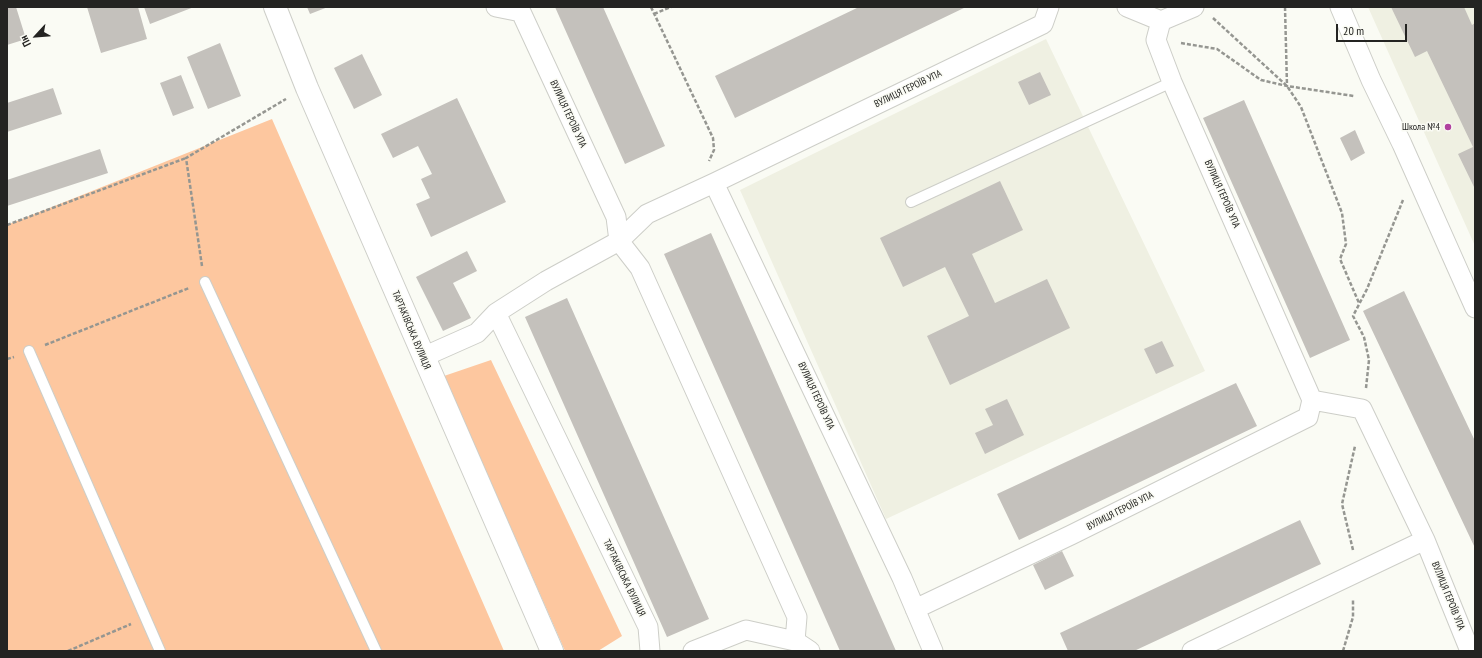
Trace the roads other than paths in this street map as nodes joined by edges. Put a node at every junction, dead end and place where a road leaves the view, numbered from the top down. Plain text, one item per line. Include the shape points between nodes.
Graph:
1 (275, 7) edge
2 (496, 7) edge
3 (1049, 7) edge
4 (1127, 7) edge
5 (1194, 7) edge
6 (1340, 7) edge
7 (1161, 21) junction
8 (1172, 82) junction
9 (714, 183) junction
10 (911, 202) dead end
11 (619, 241) junction
12 (205, 282) road end
13 (1475, 308) edge
14 (496, 313) junction
15 (29, 351) road end
16 (423, 357) junction
17 (1312, 400) junction
18 (1425, 540) junction
19 (916, 609) junction
20 (803, 646) edge
21 (160, 651) edge
22 (376, 651) edge
23 (552, 651) edge
24 (650, 651) edge
25 (693, 651) edge
26 (933, 651) edge
27 (1192, 651) edge
28 (1470, 651) edge

1 - 16 street, ТАРТАКІВСЬКА ВУЛИЦЯ via 307,88
2 - 11 street, ВУЛИЦЯ ГЕРОЇВ УПА via 521,12 616,217
3 - 9 street, ВУЛИЦЯ ГЕРОЇВ УПА via 1043,24
4 - 7 street
5 - 7 street
6 - 13 street
7 - 8 street, ВУЛИЦЯ ГЕРОЇВ УПА via 1156,40
8 - 10 lane
8 - 17 street, ВУЛИЦЯ ГЕРОЇВ УПА
9 - 11 street, ВУЛИЦЯ ГЕРОЇВ УПА via 647,214
9 - 19 street, ВУЛИЦЯ ГЕРОЇВ УПА
11 - 14 street, ВУЛИЦЯ ГЕРОЇВ УПА via 546,281
11 - 20 street via 640,268 797,617
12 - 22 lane
14 - 16 street, ВУЛИЦЯ ГЕРОЇВ УПА via 477,333
14 - 24 street, ТАРТАКІВСЬКА ВУЛИЦЯ via 648,627
15 - 21 lane
16 - 23 street, ТАРТАКІВСЬКА ВУЛИЦЯ
17 - 18 street, ВУЛИЦЯ ГЕРОЇВ УПА via 1362,409
17 - 19 street, ВУЛИЦЯ ГЕРОЇВ УПА via 1308,417
18 - 27 street
18 - 28 street, ВУЛИЦЯ ГЕРОЇВ УПА
19 - 26 street, ВУЛИЦЯ ГЕРОЇВ УПА
20 - 25 street via 746,630

